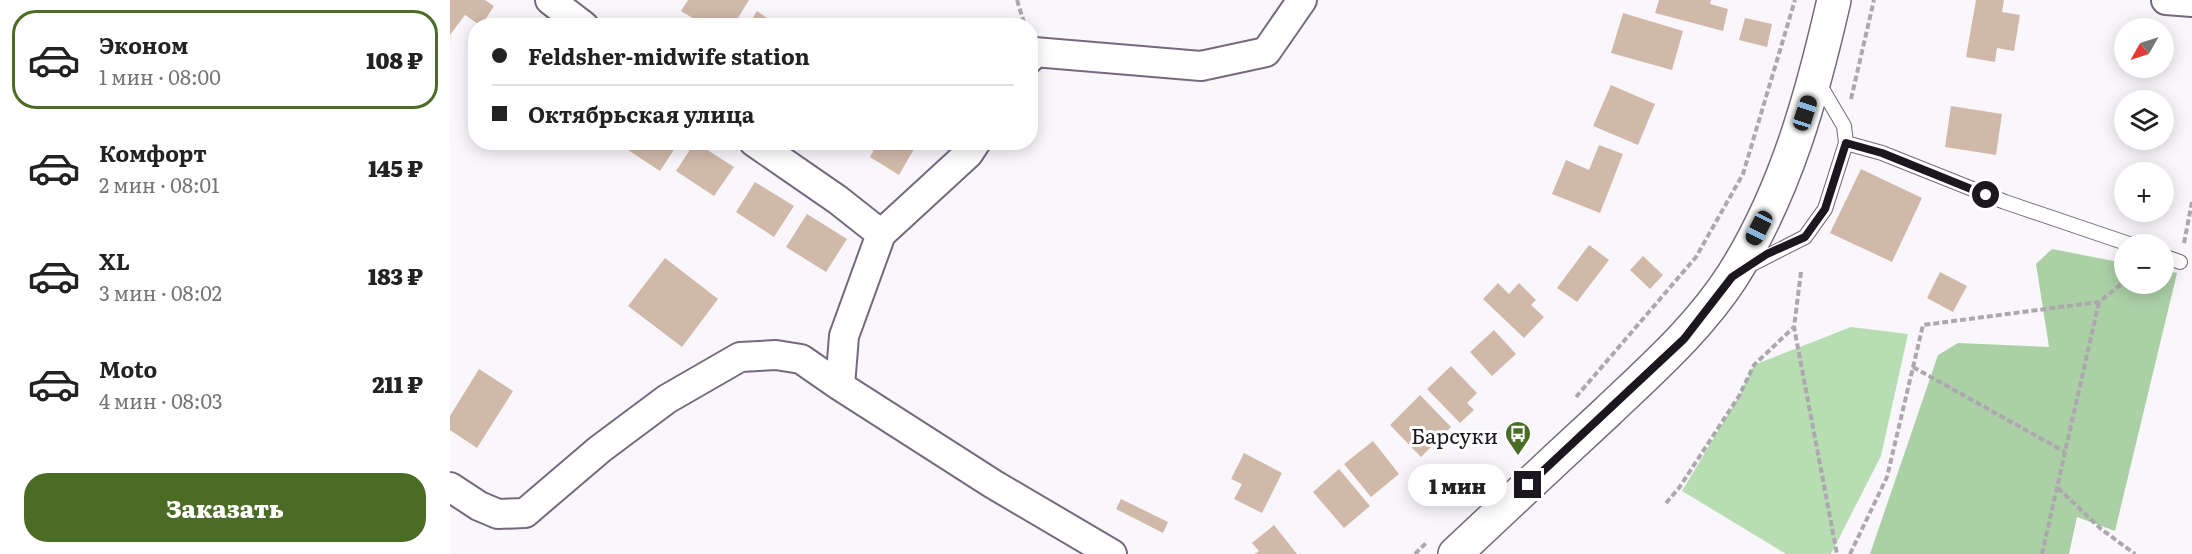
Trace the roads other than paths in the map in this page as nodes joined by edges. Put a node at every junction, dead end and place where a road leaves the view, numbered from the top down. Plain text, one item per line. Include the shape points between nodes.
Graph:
1 (550, 0) edge
2 (1302, 0) edge
3 (1834, 0) edge
4 (2166, 0) edge
5 (2192, 2) edge
6 (574, 18) edge
7 (1038, 55) edge
8 (1816, 78) junction
9 (1846, 143) junction
10 (766, 150) edge
11 (971, 150) edge
12 (882, 234) junction
13 (2114, 239) edge
14 (2174, 260) edge
15 (2180, 262) dead end
16 (1732, 277) junction
17 (840, 386) junction
18 (450, 487) edge
19 (1443, 546) edge
20 (1112, 554) edge

1 - 6 street
2 - 7 street via 1266,52 1201,66
3 - 8 main road
4 - 5 street
8 - 9 lane via 1844,126
8 - 16 main road via 1782,179
9 - 13 lane
9 - 16 lane via 1825,209 1805,237 1767,254
10 - 12 street
11 - 12 street
12 - 17 street via 844,336
14 - 15 lane
16 - 19 main road via 1684,339 1649,374
17 - 18 street via 801,360 776,355 740,357 667,399 525,513 498,514
17 - 20 street

